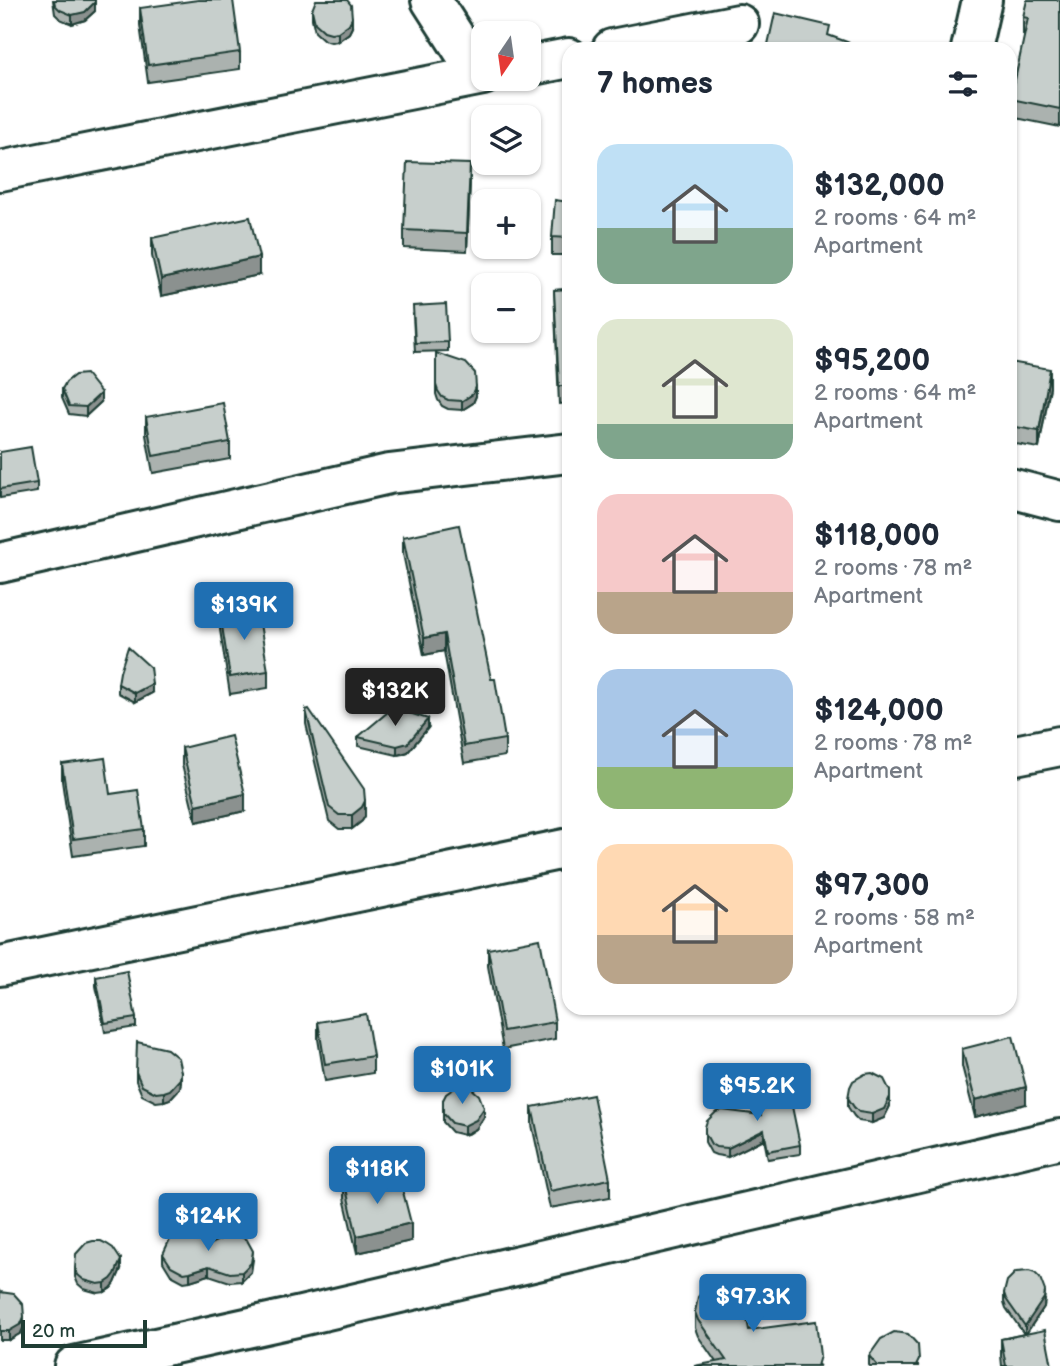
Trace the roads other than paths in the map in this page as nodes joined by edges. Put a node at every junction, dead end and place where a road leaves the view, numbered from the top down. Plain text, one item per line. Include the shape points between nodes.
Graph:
1 (431, 0) edge
2 (982, 0) edge
3 (740, 24) edge
4 (648, 42) edge
5 (973, 42) edge
6 (562, 59) edge
7 (471, 60) edge
8 (541, 63) edge
9 (471, 77) edge
10 (0, 171) edge
11 (562, 454) edge
12 (1017, 490) edge
13 (1060, 501) edge
14 (0, 563) edge
15 (1060, 746) edge
16 (1017, 755) edge
17 (562, 849) edge
18 (0, 966) edge
19 (1060, 1139) edge
20 (75, 1366) edge

1 - 7 street
2 - 5 street
3 - 4 street
6 - 8 street
9 - 10 street
11 - 14 street via 389,474
12 - 13 street
15 - 16 street
17 - 18 street
19 - 20 street

